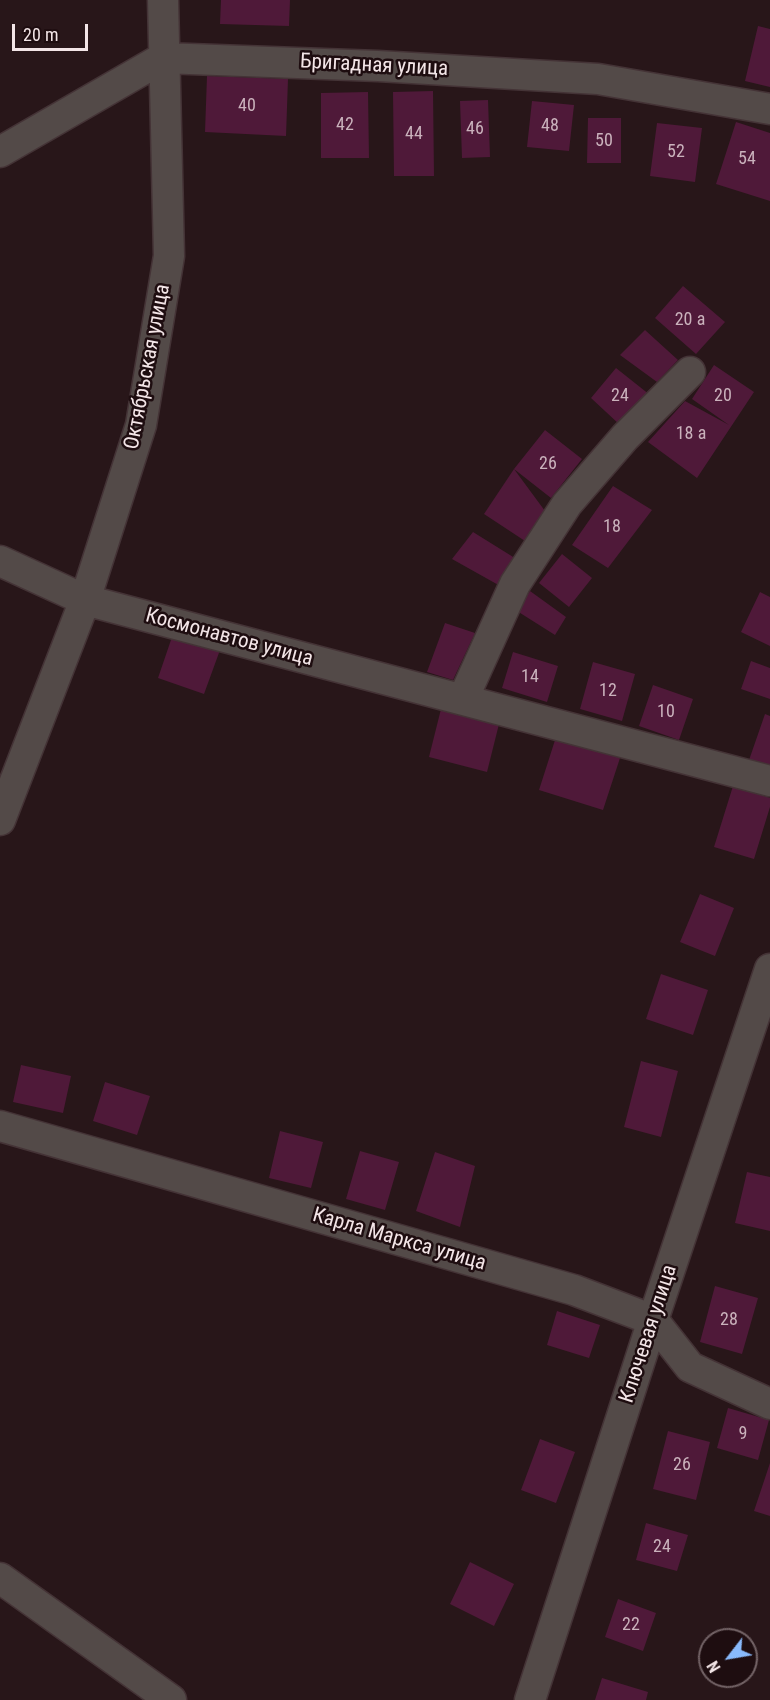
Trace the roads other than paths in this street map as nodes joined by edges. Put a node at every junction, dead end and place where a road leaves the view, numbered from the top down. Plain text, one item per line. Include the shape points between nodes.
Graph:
1 (163, 0) edge
2 (163, 58) junction
3 (770, 109) edge
4 (0, 152) edge
5 (690, 372) dead end
6 (0, 561) edge
7 (85, 600) junction
8 (464, 699) junction
9 (770, 781) edge
10 (0, 820) edge
11 (770, 969) edge
12 (0, 1126) edge
13 (653, 1320) junction
14 (770, 1404) edge
15 (0, 1578) edge
16 (171, 1700) edge
17 (530, 1700) edge

1 - 2 street, Октябрьская улица
2 - 3 street, Бригадная улица via 598,79
2 - 4 street
2 - 7 street, Октябрьская улица via 169,256 141,425
5 - 8 street via 625,437 567,504 515,584
6 - 7 street, Космонавтов улица
7 - 8 street, Космонавтов улица
7 - 10 street, Октябрьская улица
8 - 9 street, Космонавтов улица
11 - 13 street, Ключевая улица
12 - 13 street, Карла Маркса улица via 574,1290
13 - 14 street via 690,1367
13 - 17 street, Ключевая улица
15 - 16 street

